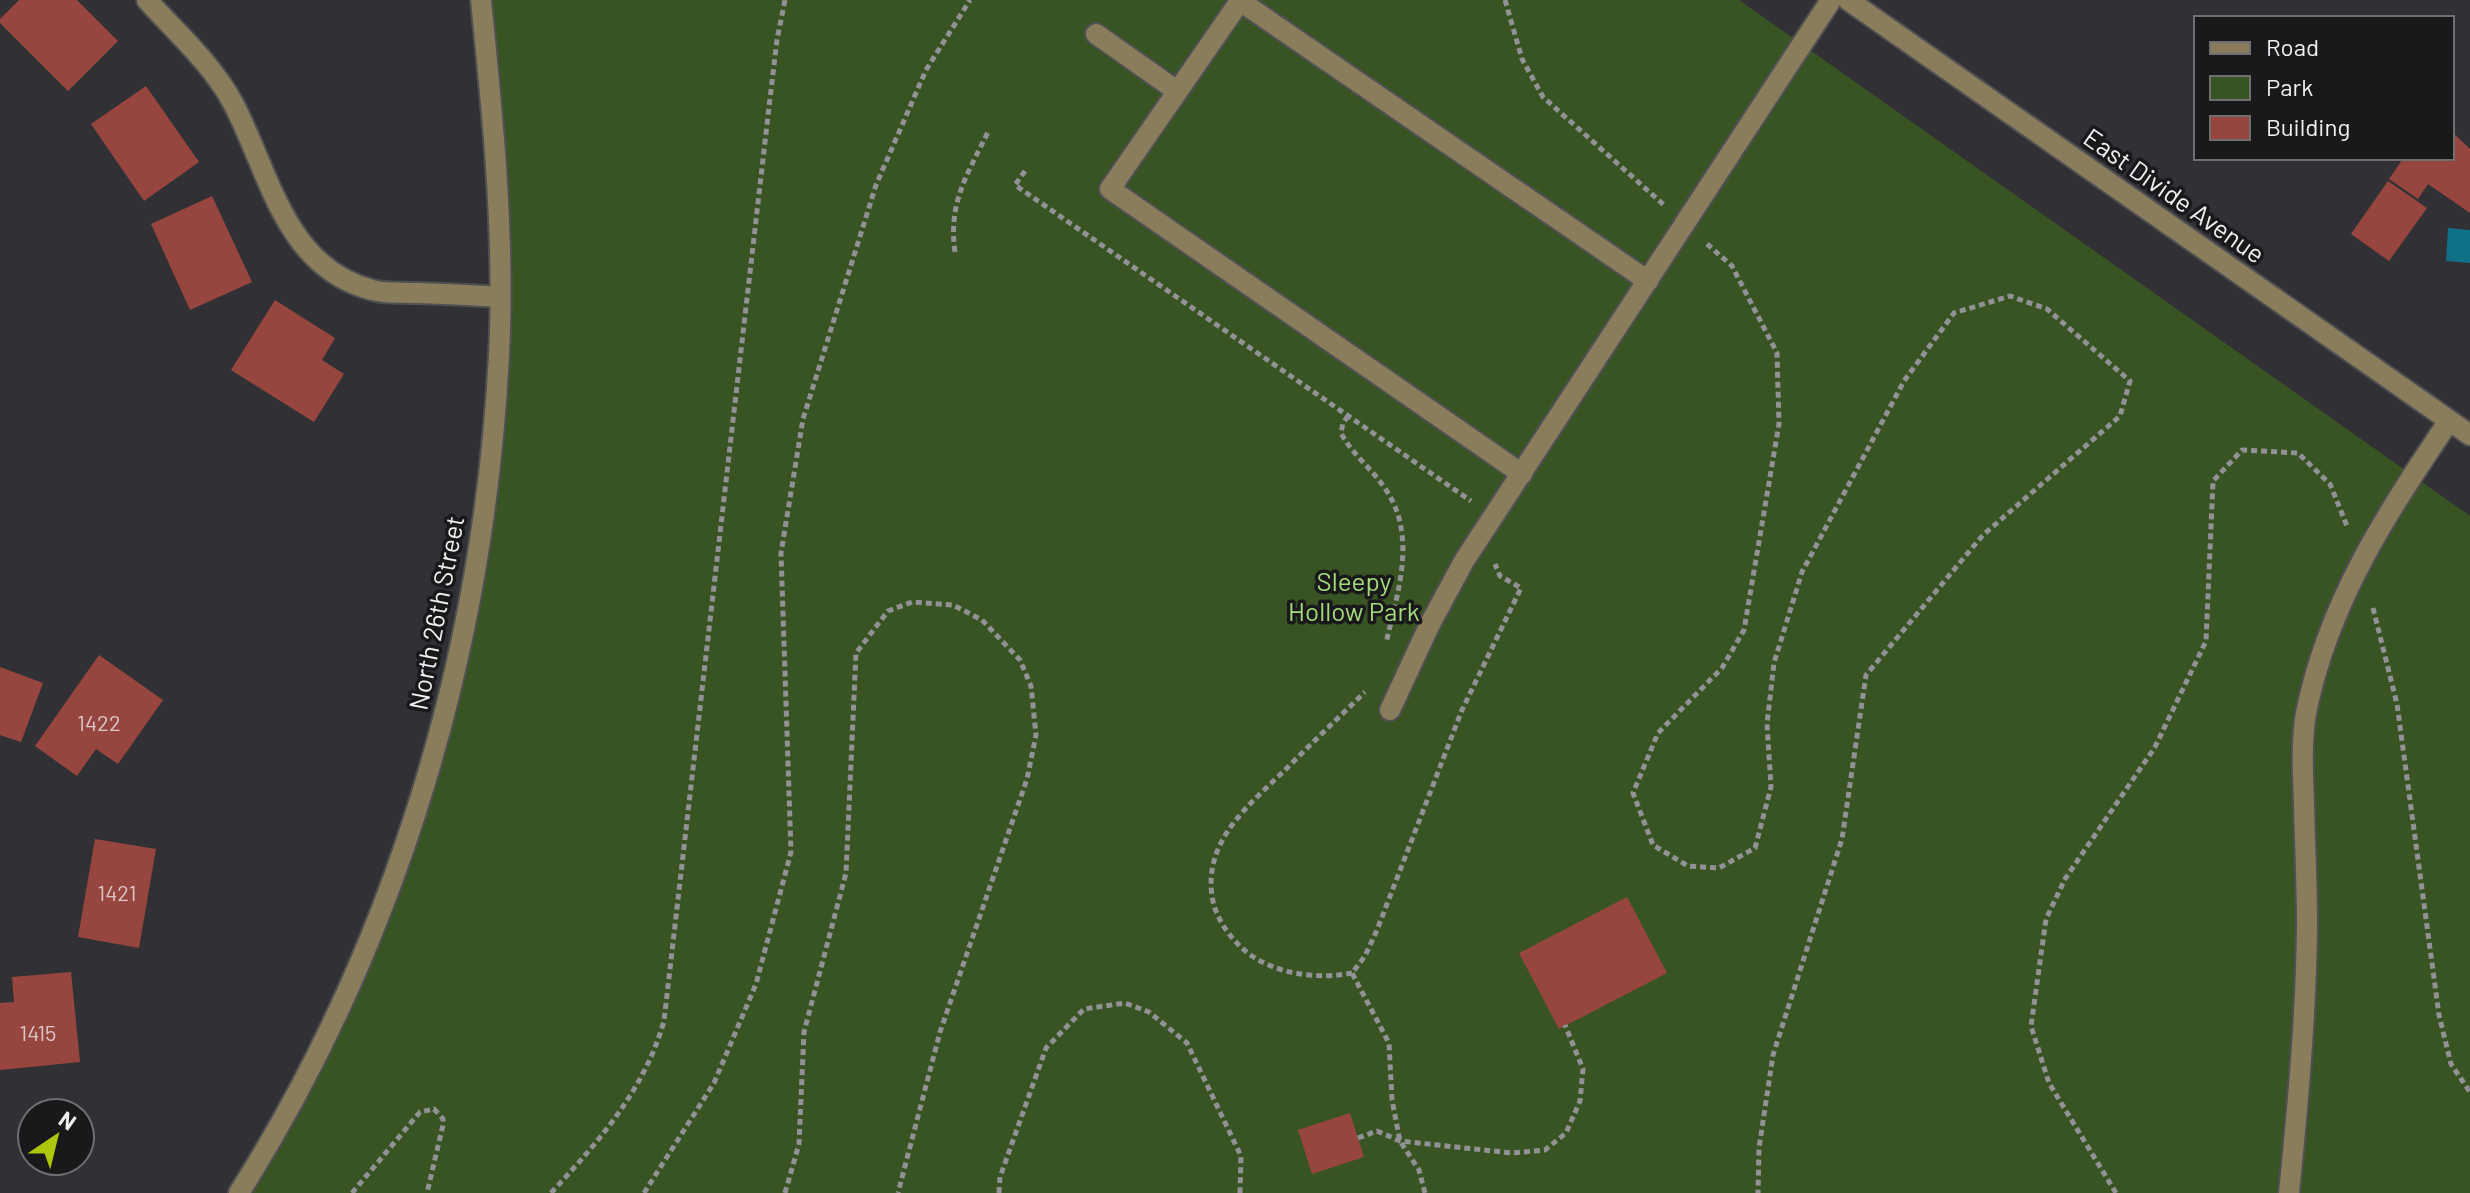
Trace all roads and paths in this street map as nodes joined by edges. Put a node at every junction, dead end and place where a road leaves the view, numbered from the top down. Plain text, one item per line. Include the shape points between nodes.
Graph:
1 (147, 0) edge
2 (481, 0) edge
3 (785, 0) edge
4 (970, 0) edge
5 (1505, 0) edge
6 (1831, 0) edge
7 (1848, 0) edge
8 (1096, 34) dead end
9 (1177, 91) junction
10 (988, 132) dead end
11 (1025, 171) dead end
12 (1684, 223) junction
13 (955, 252) dead end
14 (1648, 281) junction
15 (500, 297) junction
16 (1348, 416) junction
17 (2449, 421) junction
18 (2470, 435) edge
19 (1522, 474) junction
20 (1493, 517) junction
21 (1502, 554) dead end
22 (2361, 560) junction
23 (1384, 653) dead end
24 (1372, 684) dead end
25 (1390, 710) dead end
26 (1352, 973) junction
27 (1565, 1025) dead end
28 (2470, 1092) edge
29 (1358, 1138) dead end
30 (1400, 1141) junction
31 (239, 1193) edge
32 (352, 1193) edge
33 (427, 1193) edge
34 (551, 1193) edge
35 (644, 1193) edge
36 (785, 1193) edge
37 (898, 1193) edge
38 (999, 1193) edge
39 (1240, 1193) edge
40 (1425, 1193) edge
41 (1758, 1193) edge
42 (2116, 1193) edge
43 (2289, 1193) edge

1 - 15 street via 220,83 290,228 322,266 375,291
2 - 15 street, North 26th Street via 498,195
3 - 34 path via 664,1021 649,1065 619,1115
4 - 35 path via 926,70 876,185 803,419 781,553 791,852 756,984 714,1083
5 - 12 path via 1522,59 1543,97
6 - 12 street
7 - 17 street, East Divide Avenue
8 - 9 street
9 - 14 street via 1240,1
9 - 19 street via 1110,189
10 - 13 path via 953,212
11 - 16 path via 1015,185
12 - 14 street
12 - 41 path via 1732,266 1777,353 1779,424 1744,630 1722,668 1658,733 1633,793 1653,845 1688,866 1719,868 1755,848 1771,787 1767,724 1774,663 1802,572 1904,381 1954,313 2010,296 2047,309 2130,381 2120,416 1983,535 1866,675 1842,839 1773,1055
14 - 19 street
15 - 31 street, North 26th Street via 488,481 464,630 442,724 397,869 361,961 290,1105
16 - 20 path
16 - 23 path via 1341,433 1388,492 1402,528 1402,571
17 - 18 street, East Divide Avenue
17 - 22 street
19 - 20 street
20 - 25 street via 1437,611
21 - 26 path via 1495,565 1500,576 1521,588 1462,710 1377,930
22 - 28 path via 2397,704 2439,1015 2451,1064
22 - 42 path via 2330,484 2298,453 2242,450 2213,481 2206,641 2155,747 2065,879 2046,919 2031,1026 2049,1083
22 - 43 street via 2322,654 2306,716 2303,1047
24 - 26 path via 1237,817 1211,866 1217,914 1244,951 1270,965 1314,976
26 - 30 path via 1389,1043
27 - 30 path via 1583,1069 1580,1101 1566,1133 1545,1150 1512,1153
29 - 30 path via 1377,1131
30 - 40 path via 1419,1170
32 - 33 path via 420,1112 434,1109 443,1125
36 - 37 path via 799,1144 804,1032 846,873 856,653 888,611 912,602 953,605 982,620 1020,660 1031,686 1036,735 1027,779 940,1032
38 - 39 path via 1046,1048 1084,1009 1125,1003 1149,1012 1187,1043 1241,1156

